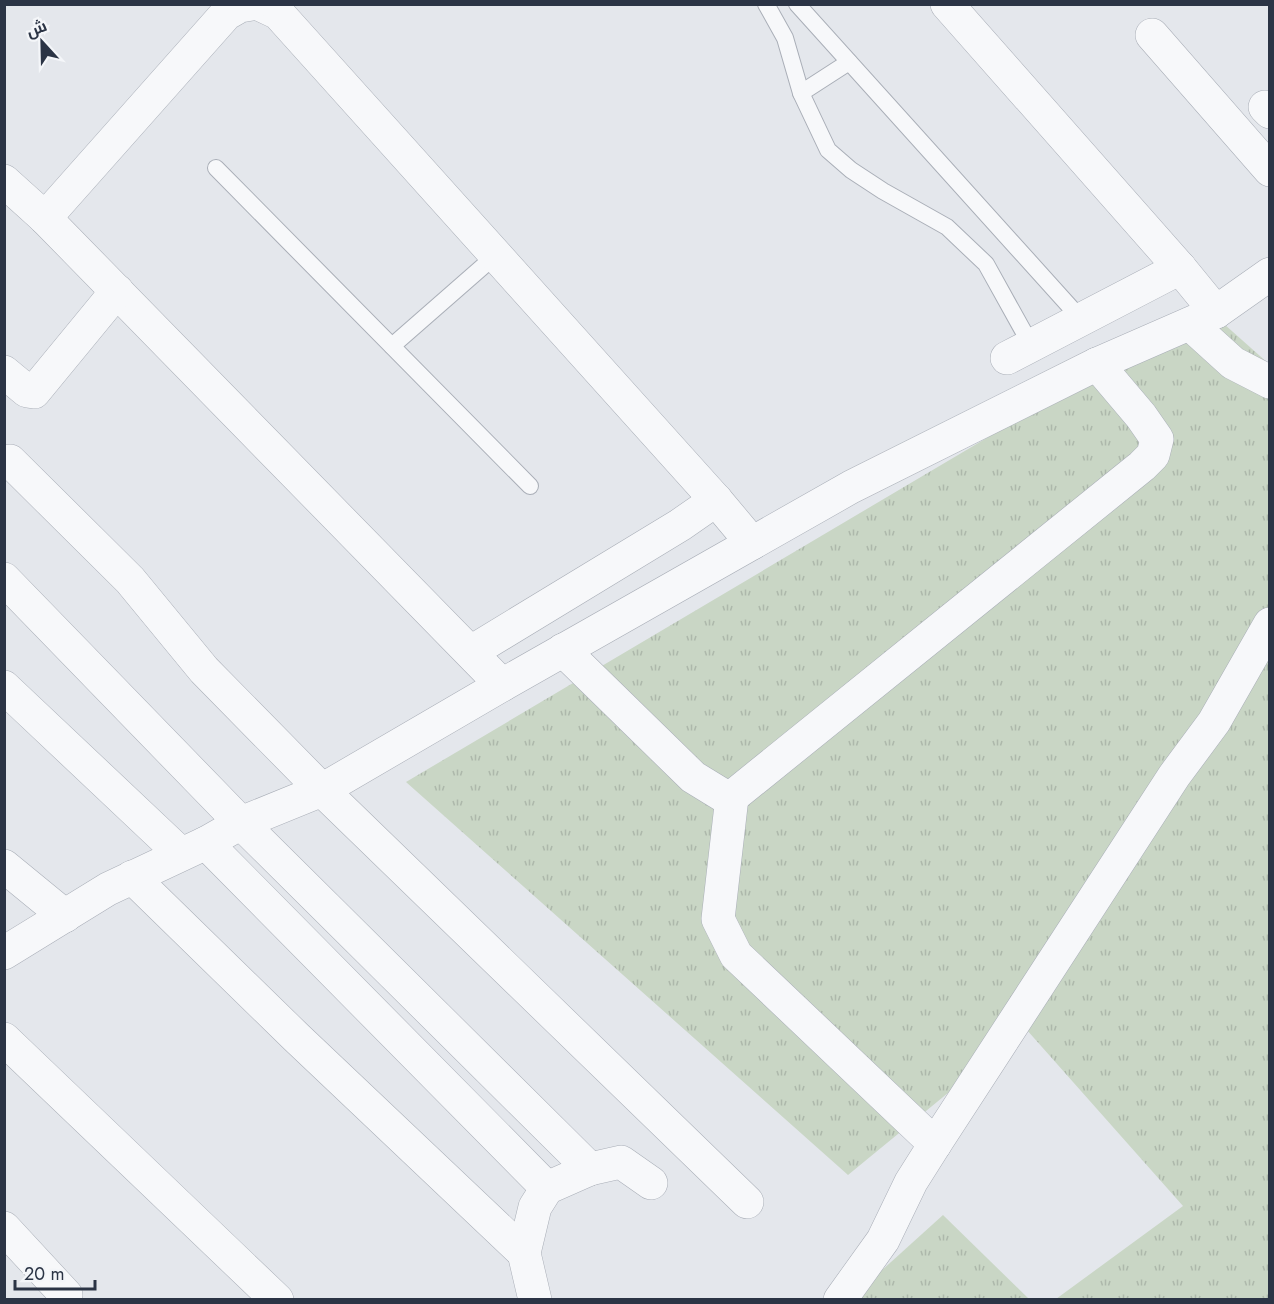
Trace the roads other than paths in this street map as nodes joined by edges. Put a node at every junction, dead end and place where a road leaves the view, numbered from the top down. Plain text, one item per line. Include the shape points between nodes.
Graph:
1 (252, 4) edge
2 (259, 4) edge
3 (766, 4) edge
4 (797, 4) edge
5 (947, 4) edge
6 (1152, 35) dead end
7 (849, 62) junction
8 (801, 93) junction
9 (216, 168) dead end
10 (1269, 170) edge
11 (4, 181) edge
12 (45, 218) junction
13 (496, 255) junction
14 (1180, 268) junction
15 (1269, 274) edge
16 (117, 291) junction
17 (1203, 318) junction
18 (1081, 319) junction
19 (392, 346) junction
20 (1019, 351) joint
21 (1097, 364) junction
22 (4, 372) edge
23 (1269, 382) edge
24 (10, 460) dead end
25 (530, 486) dead end
26 (716, 500) junction
27 (752, 543) junction
28 (4, 579) edge
29 (1269, 624) edge
30 (563, 650) junction
31 (471, 652) junction
32 (502, 685) junction
33 (4, 687) edge
34 (322, 790) junction
35 (732, 797) junction
36 (241, 823) junction
37 (193, 849) junction
38 (4, 866) edge
39 (132, 877) junction
40 (65, 916) junction
41 (4, 953) edge
42 (4, 1039) edge
43 (935, 1144) junction
44 (590, 1169) junction
45 (651, 1183) dead end
46 (548, 1188) junction
47 (747, 1202) dead end
48 (4, 1228) edge
49 (524, 1252) junction
50 (66, 1295) dead end
51 (277, 1299) edge
52 (534, 1299) edge
53 (840, 1299) edge

1 - 12 street via 226,14
2 - 13 street via 278,13
3 - 8 lane via 785,38
4 - 7 lane
5 - 14 street
6 - 10 street
7 - 8 lane
7 - 18 lane
8 - 20 lane via 828,150 883,191 947,227 986,264
9 - 19 lane
11 - 12 street
12 - 16 street
13 - 19 lane
13 - 26 street
14 - 17 street
14 - 18 street
15 - 17 street
16 - 22 street via 34,392 27,391
16 - 31 street
17 - 21 street
17 - 23 street via 1233,363
18 - 20 street
19 - 25 lane
21 - 27 street via 851,487
21 - 35 street via 1157,439 1152,455
24 - 34 street via 130,580 204,670
26 - 27 street
26 - 31 street
27 - 30 street
28 - 36 street
29 - 43 street via 1214,722 1174,776
30 - 32 street
30 - 35 street via 693,777
31 - 32 street
32 - 34 street
33 - 37 street
34 - 36 street
34 - 47 street
35 - 43 street via 718,919 736,955
36 - 37 street
36 - 44 street
37 - 39 street
37 - 46 street
38 - 40 street
39 - 40 street
39 - 49 street
40 - 41 street
42 - 51 street
43 - 53 street via 911,1182 883,1240
44 - 45 street via 621,1162
44 - 46 street
46 - 49 street via 535,1208
48 - 50 street
49 - 52 street

